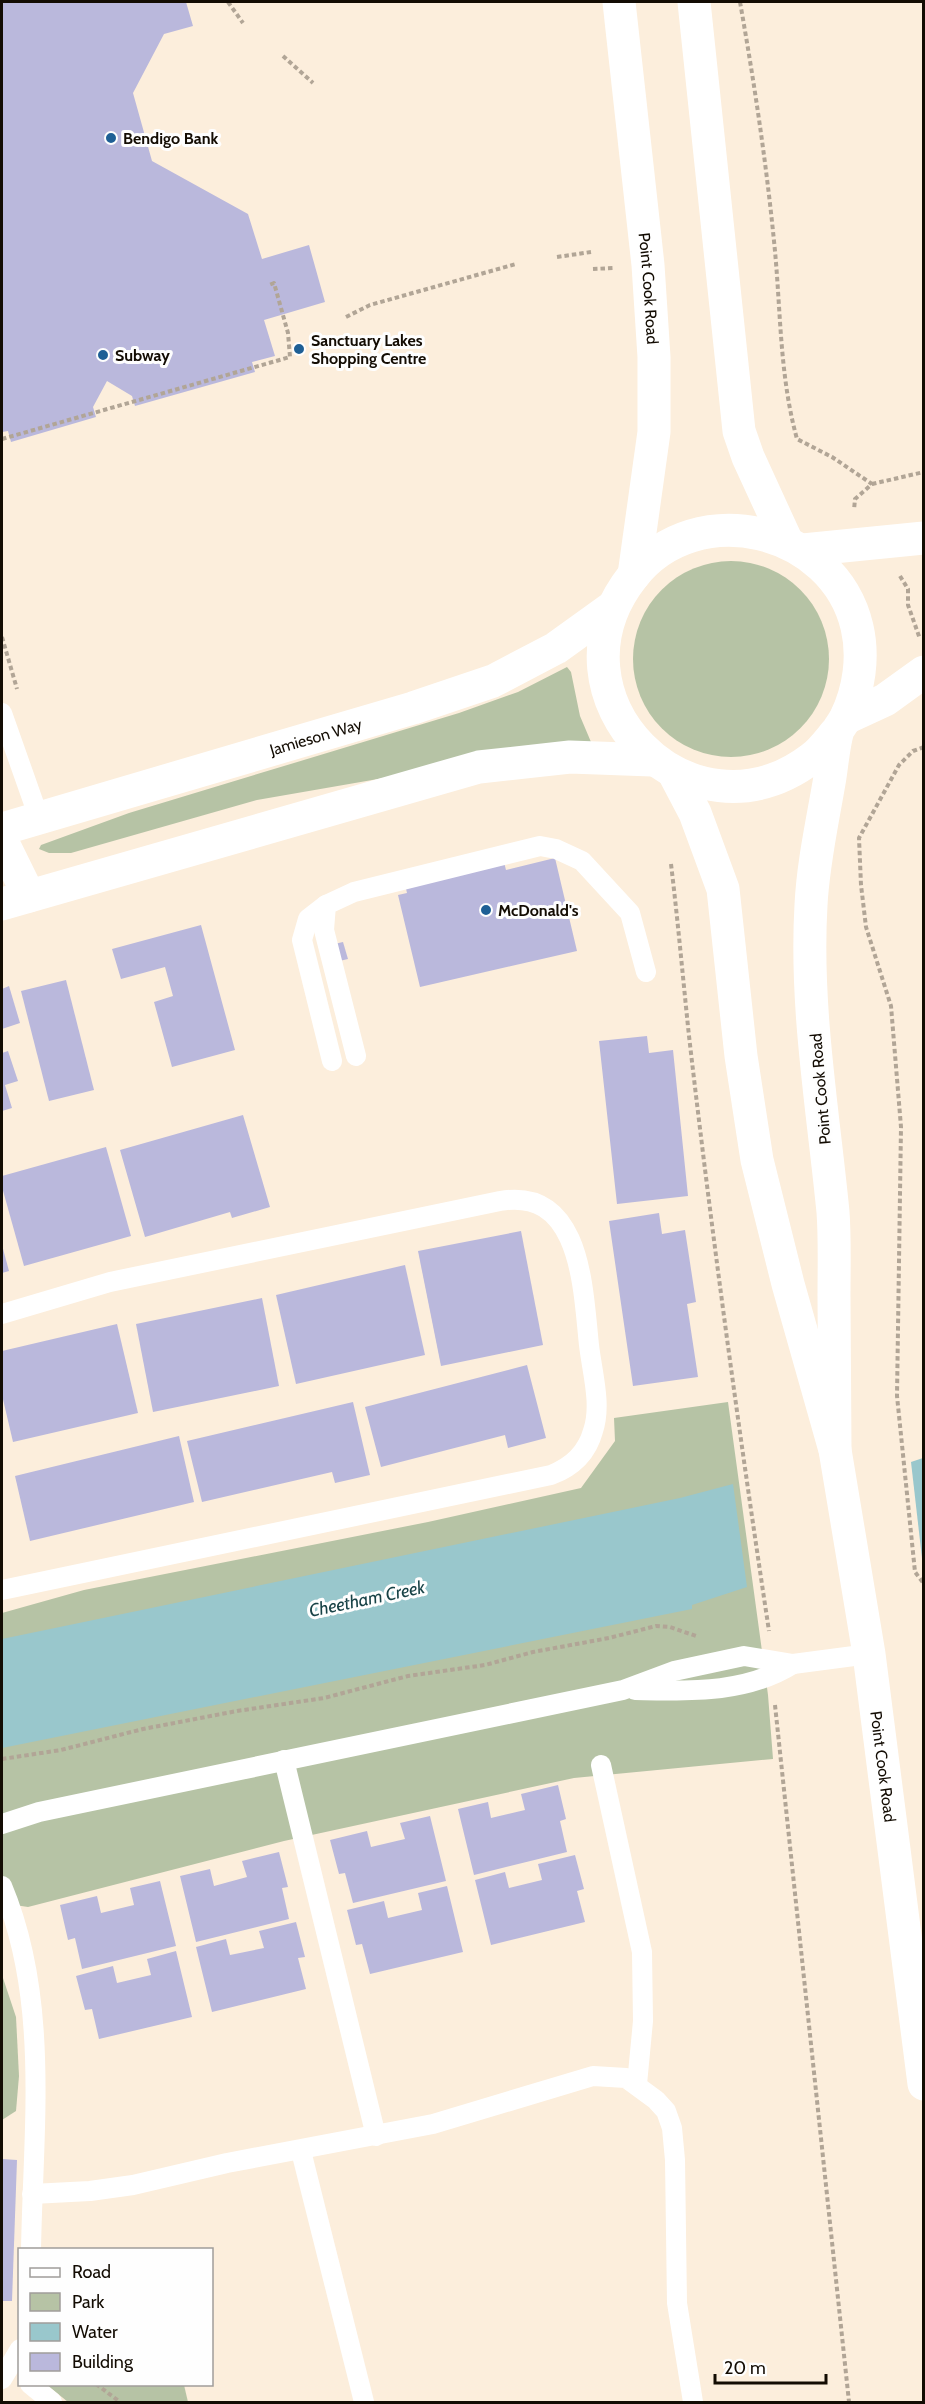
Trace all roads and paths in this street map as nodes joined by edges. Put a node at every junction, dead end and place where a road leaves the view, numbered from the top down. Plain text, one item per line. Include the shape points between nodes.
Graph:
1 (228, 2) edge
2 (619, 2) edge
3 (694, 2) edge
4 (740, 2) edge
5 (243, 23) dead end
6 (283, 56) dead end
7 (313, 83) dead end
8 (591, 252) dead end
9 (557, 257) dead end
10 (516, 264) dead end
11 (269, 285) dead end
12 (346, 316) dead end
13 (2, 439) edge
14 (924, 472) edge
15 (872, 484) junction
16 (924, 538) edge
17 (873, 544) junction
18 (795, 546) junction
19 (634, 575) junction
20 (613, 607) junction
21 (924, 646) edge
22 (924, 672) edge
23 (2, 713) edge
24 (842, 724) junction
25 (924, 747) edge
26 (663, 766) junction
27 (39, 818) junction
28 (2, 830) edge
29 (2, 842) edge
30 (15, 900) edge
31 (326, 905) junction
32 (646, 972) dead end
33 (356, 1056) dead end
34 (332, 1061) dead end
35 (2, 1314) edge
36 (835, 1450) junction
37 (924, 1584) edge
38 (2, 1590) edge
39 (769, 1631) dead end
40 (759, 1633) dead end
41 (703, 1639) dead end
42 (868, 1654) junction
43 (793, 1664) junction
44 (623, 1690) junction
45 (2, 1759) edge
46 (284, 1760) junction
47 (601, 1765) dead end
48 (2, 1824) edge
49 (2, 1887) edge
50 (637, 2084) junction
51 (924, 2084) edge
52 (376, 2136) junction
53 (301, 2151) junction
54 (32, 2194) junction
55 (31, 2248) edge
56 (18, 2354) edge
57 (10, 2375) edge
58 (31, 2386) edge
59 (97, 2386) edge
60 (52, 2403) edge
61 (120, 2403) edge
62 (364, 2403) edge
63 (693, 2403) edge

1 - 5 path
2 - 19 main road, Point Cook Road via 648,265 654,357 654,432
3 - 18 main road via 739,431 748,457
4 - 15 path via 774,242 787,400 798,439
6 - 7 path
8 - 9 path
10 - 12 path via 370,305
11 - 13 path via 274,283 290,357
14 - 15 path
15 - 17 path via 855,499 853,517
16 - 17 main road
17 - 18 main road
17 - 21 path via 903,579 908,589 908,605
18 - 19 main road via 755,531 722,530 689,537 659,552
18 - 24 main road via 833,579 857,626 861,657 857,689
19 - 20 main road
20 - 26 main road via 603,648 607,690 624,728
20 - 27 main road, Jamieson Way via 556,648 493,681
22 - 24 main road
23 - 27 lane
24 - 26 main road via 814,757 782,776 746,786 709,785
24 - 36 main road, Point Cook Road via 817,844 810,906 817,1061 833,1216
25 - 37 path via 899,765 859,838 866,927 891,1006 901,1126 897,1396 915,1572
26 - 30 main road via 570,757 479,767
26 - 36 main road, Point Cook Road via 703,834 723,889 741,1056 758,1160
27 - 28 main road, Jamieson Way
29 - 30 main road
31 - 32 lane via 354,892 540,846 556,849 582,861 630,913
31 - 33 lane via 324,930
31 - 34 lane via 308,919 302,940
35 - 38 lane via 110,1282 525,1199 559,1221 575,1248 597,1417 583,1452 567,1468 551,1476
36 - 42 main road, Point Cook Road
39 - 40 path
41 - 45 path via 656,1626 485,1665 408,1676 324,1698 237,1711
42 - 43 lane
42 - 51 main road, Point Cook Road
43 - 44 lane via 773,1676 722,1688
43 - 44 lane via 744,1656 674,1671
44 - 46 lane
46 - 48 lane via 39,1812
46 - 52 lane
47 - 50 lane via 642,1952 644,2021
49 - 54 lane via 22,1942 32,2012
50 - 52 lane via 613,2075 593,2076 474,2113
50 - 63 lane via 666,2111 672,2128 677,2302
52 - 53 lane
53 - 54 lane via 110,2189
53 - 62 lane
54 - 55 lane
56 - 57 lane
58 - 60 lane
59 - 61 path

